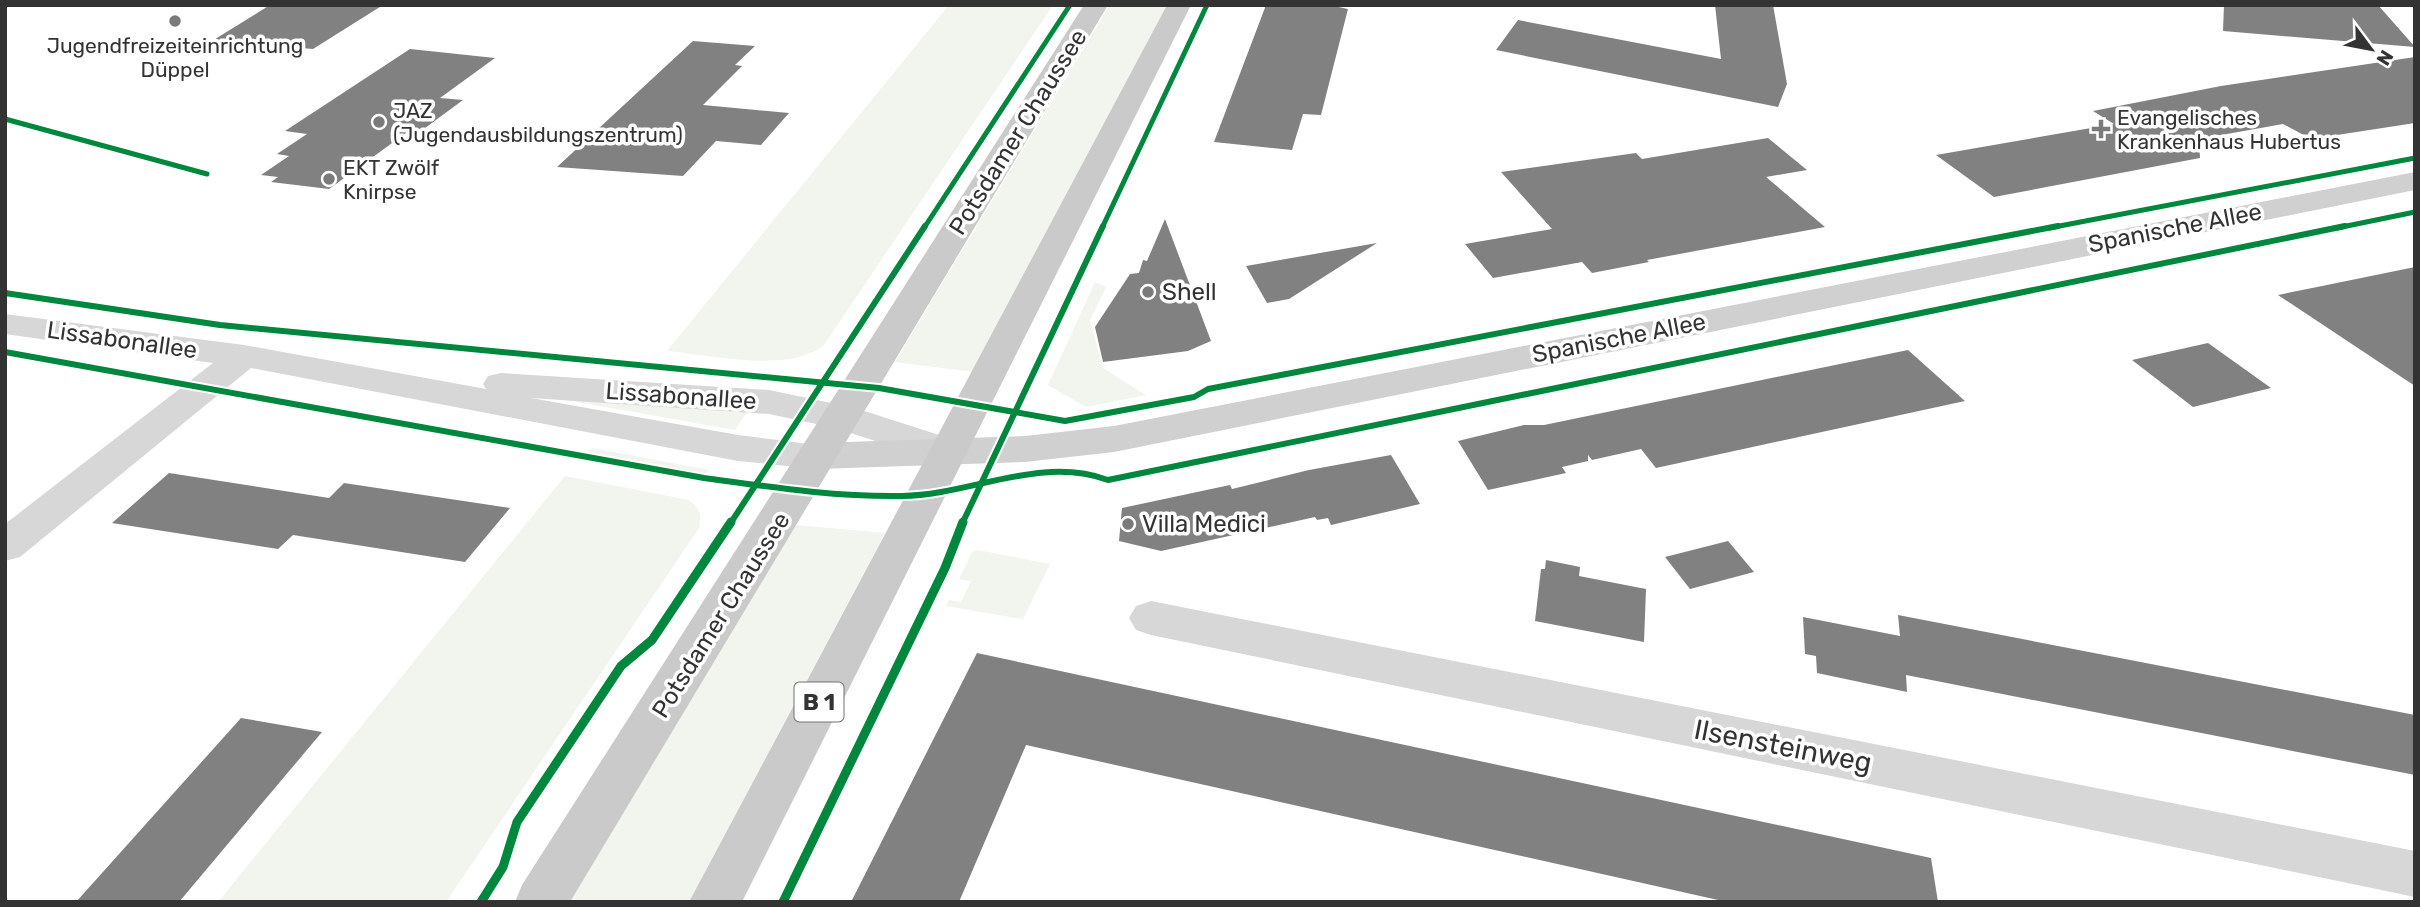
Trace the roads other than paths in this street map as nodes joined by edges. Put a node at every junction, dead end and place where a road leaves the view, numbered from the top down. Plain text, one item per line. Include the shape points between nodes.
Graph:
1 (1096, 5) edge
2 (1179, 5) edge
3 (2415, 181) edge
4 (5, 324) edge
5 (244, 356) junction
6 (405, 385) junction
7 (842, 417) junction
8 (950, 452) junction
9 (818, 456) junction
10 (5, 546) edge
11 (1152, 618) dead end
12 (2415, 874) edge
13 (541, 902) edge
14 (715, 902) edge

1 - 7 main road, Potsdamer Chaussee
2 - 8 main road, B 1
3 - 8 main road, Spanische Allee via 1114,439
4 - 5 street, Lissabonallee
5 - 6 street, Lissabonallee
5 - 10 street
6 - 7 street, Lissabonallee via 541,385 769,402
6 - 9 street, Lissabonallee via 738,448
7 - 8 street, Lissabonallee
7 - 9 main road, Potsdamer Chaussee
8 - 9 main road, Spanische Allee
8 - 14 main road, B 1
9 - 13 main road, Potsdamer Chaussee
11 - 12 street, Ilsensteinweg

